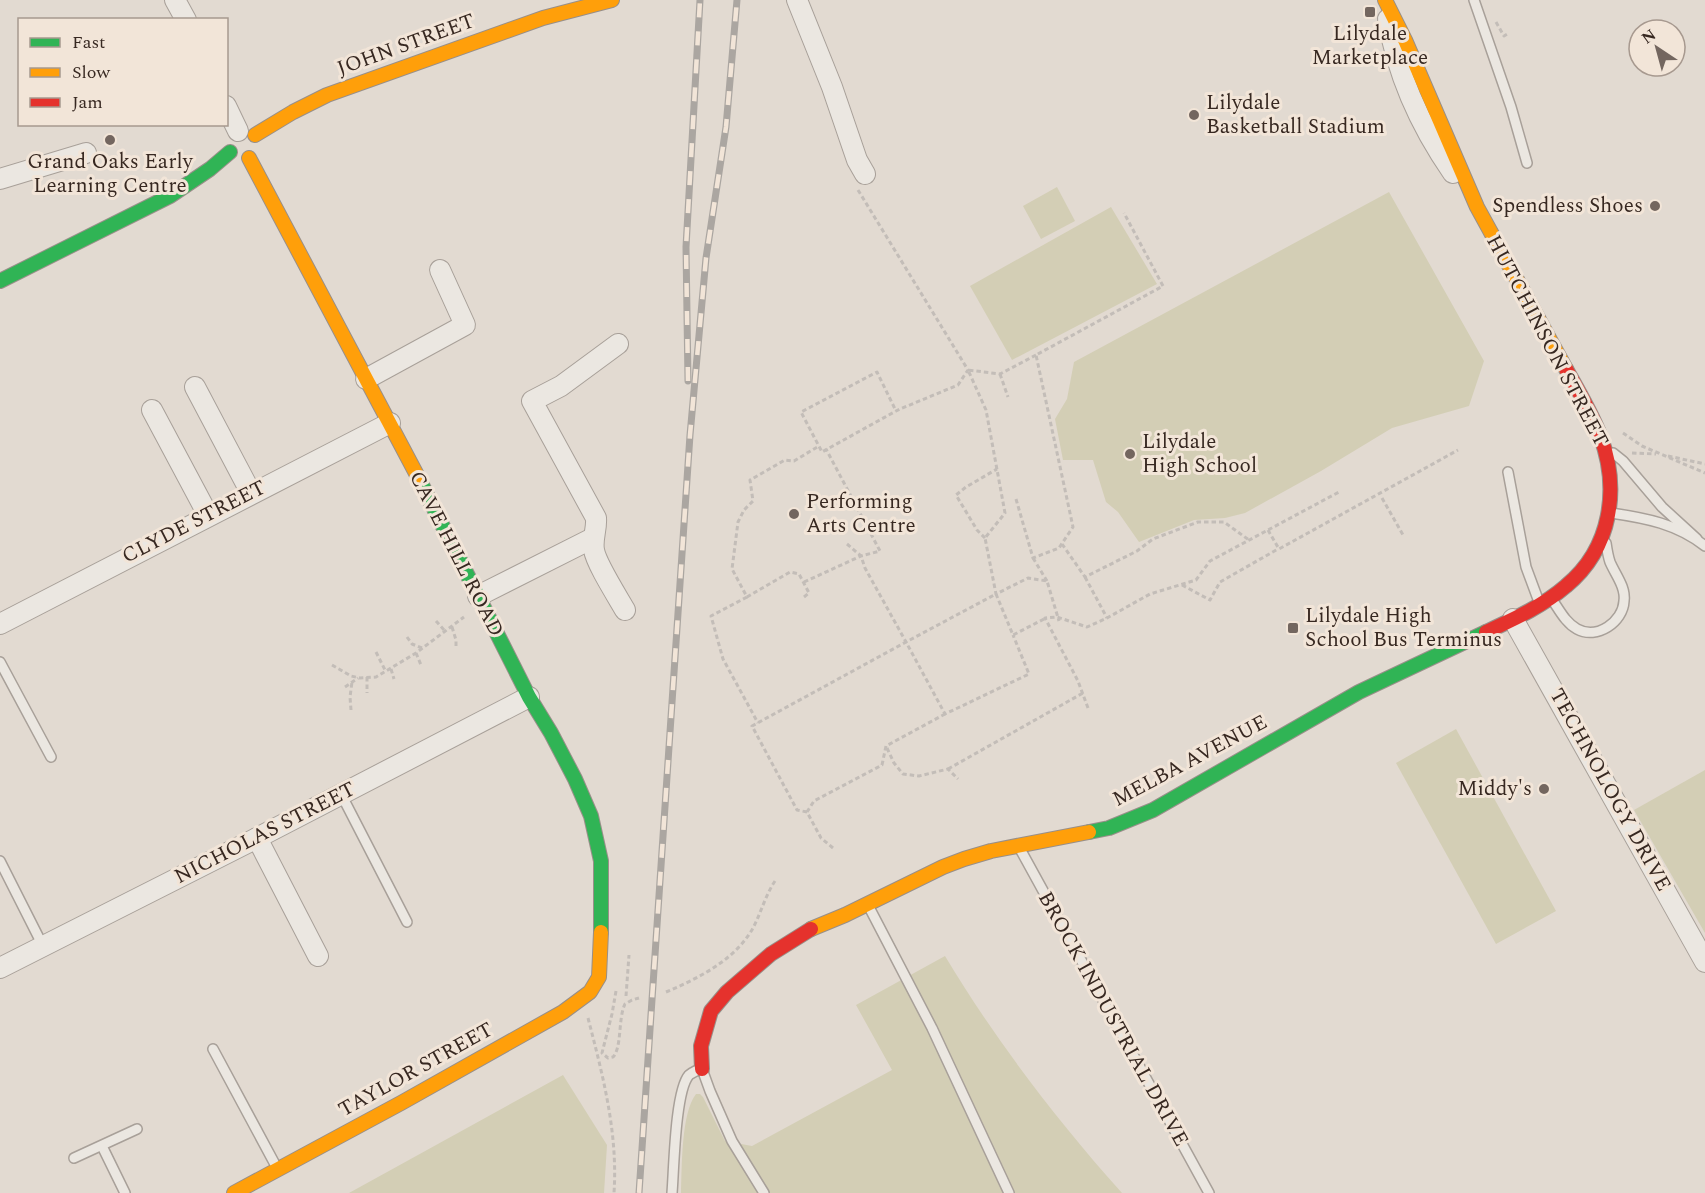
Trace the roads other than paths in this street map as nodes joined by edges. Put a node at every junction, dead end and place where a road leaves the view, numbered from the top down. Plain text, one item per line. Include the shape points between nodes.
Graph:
1 (175, 0) edge
2 (612, 0) edge
3 (1384, 0) edge
4 (1474, 0) edge
5 (798, 1) edge
6 (185, 18) edge
7 (228, 109) edge
8 (246, 133) junction
9 (230, 152) junction
10 (86, 153) dead end
11 (249, 158) junction
12 (1527, 163) dead end
13 (859, 178) road end
14 (0, 179) edge
15 (1477, 207) joint
16 (440, 270) dead end
17 (0, 280) edge
18 (618, 344) dead end
19 (366, 379) junction
20 (195, 387) dead end
21 (152, 410) dead end
22 (390, 423) junction
23 (1605, 446) junction
24 (1509, 472) dead end
25 (251, 493) junction
26 (1609, 513) junction
27 (208, 515) junction
28 (1604, 529) junction
29 (593, 538) junction
30 (1697, 539) junction
31 (1705, 546) edge
32 (479, 599) junction
33 (1546, 601) junction
34 (625, 610) dead end
35 (1513, 619) junction
36 (0, 624) edge
37 (0, 662) edge
38 (529, 697) junction
39 (51, 757) dead end
40 (341, 794) junction
41 (257, 838) junction
42 (1018, 845) junction
43 (0, 861) edge
44 (868, 905) junction
45 (406, 922) dead end
46 (43, 946) junction
47 (318, 956) dead end
48 (1705, 962) edge
49 (600, 966) joint
50 (0, 968) edge
51 (213, 1049) dead end
52 (702, 1069) junction
53 (137, 1129) dead end
54 (102, 1146) junction
55 (74, 1158) dead end
56 (278, 1169) junction
57 (125, 1193) edge
58 (234, 1193) edge
59 (672, 1193) edge
60 (764, 1193) edge
61 (1009, 1193) edge
62 (1209, 1193) edge

1 - 6 street
2 - 8 street, JOHN STREET via 543,18 327,95
3 - 15 street, HUTCHINSON STREET via 1394,54 1419,97 1436,148
4 - 12 lane via 1512,107
5 - 13 street via 832,87 857,160
7 - 8 street
8 - 9 street via 230,138
8 - 11 street via 257,139 257,149
9 - 11 street via 238,158
9 - 17 street via 170,196
10 - 14 street
11 - 19 street, CAVE HILL ROAD
15 - 23 street, HUTCHINSON STREET
16 - 19 street via 465,325
18 - 29 street via 561,386 532,401 596,518
19 - 22 street, CAVE HILL ROAD
20 - 25 street
21 - 27 street
22 - 25 street, CLYDE STREET
22 - 32 street, CAVE HILL ROAD
23 - 26 street, HUTCHINSON STREET via 1611,476
23 - 30 lane
24 - 33 lane via 1526,567
25 - 27 street, CLYDE STREET
26 - 28 street, MELBA AVENUE
26 - 30 lane via 1666,524
27 - 36 street, CLYDE STREET
28 - 33 street, MELBA AVENUE via 1589,562
28 - 33 lane via 1625,598 1613,623 1590,634 1577,629
29 - 32 street
29 - 34 street via 594,553
30 - 31 lane
32 - 38 street, CAVE HILL ROAD
33 - 35 street, MELBA AVENUE
35 - 42 street, MELBA AVENUE via 1360,692 1133,819
35 - 48 street, TECHNOLOGY DRIVE
37 - 39 lane
38 - 40 street, NICHOLAS STREET
38 - 49 street, CAVE HILL ROAD via 591,816 601,861
40 - 41 street, NICHOLAS STREET
40 - 45 lane
41 - 46 street, NICHOLAS STREET
41 - 47 street
42 - 44 street, MELBA AVENUE via 943,867
42 - 62 lane, BROCK INDUSTRIAL DRIVE
43 - 46 lane
44 - 52 street, MELBA AVENUE via 813,928 771,954 728,992 711,1011 701,1046
44 - 61 lane via 937,1038
46 - 50 street, NICHOLAS STREET
49 - 56 street, TAYLOR STREET via 599,977 590,992 563,1012
51 - 56 lane
52 - 59 lane via 687,1078 680,1100
52 - 60 lane via 732,1141
53 - 54 lane
54 - 55 lane
54 - 57 lane
56 - 58 street, TAYLOR STREET

